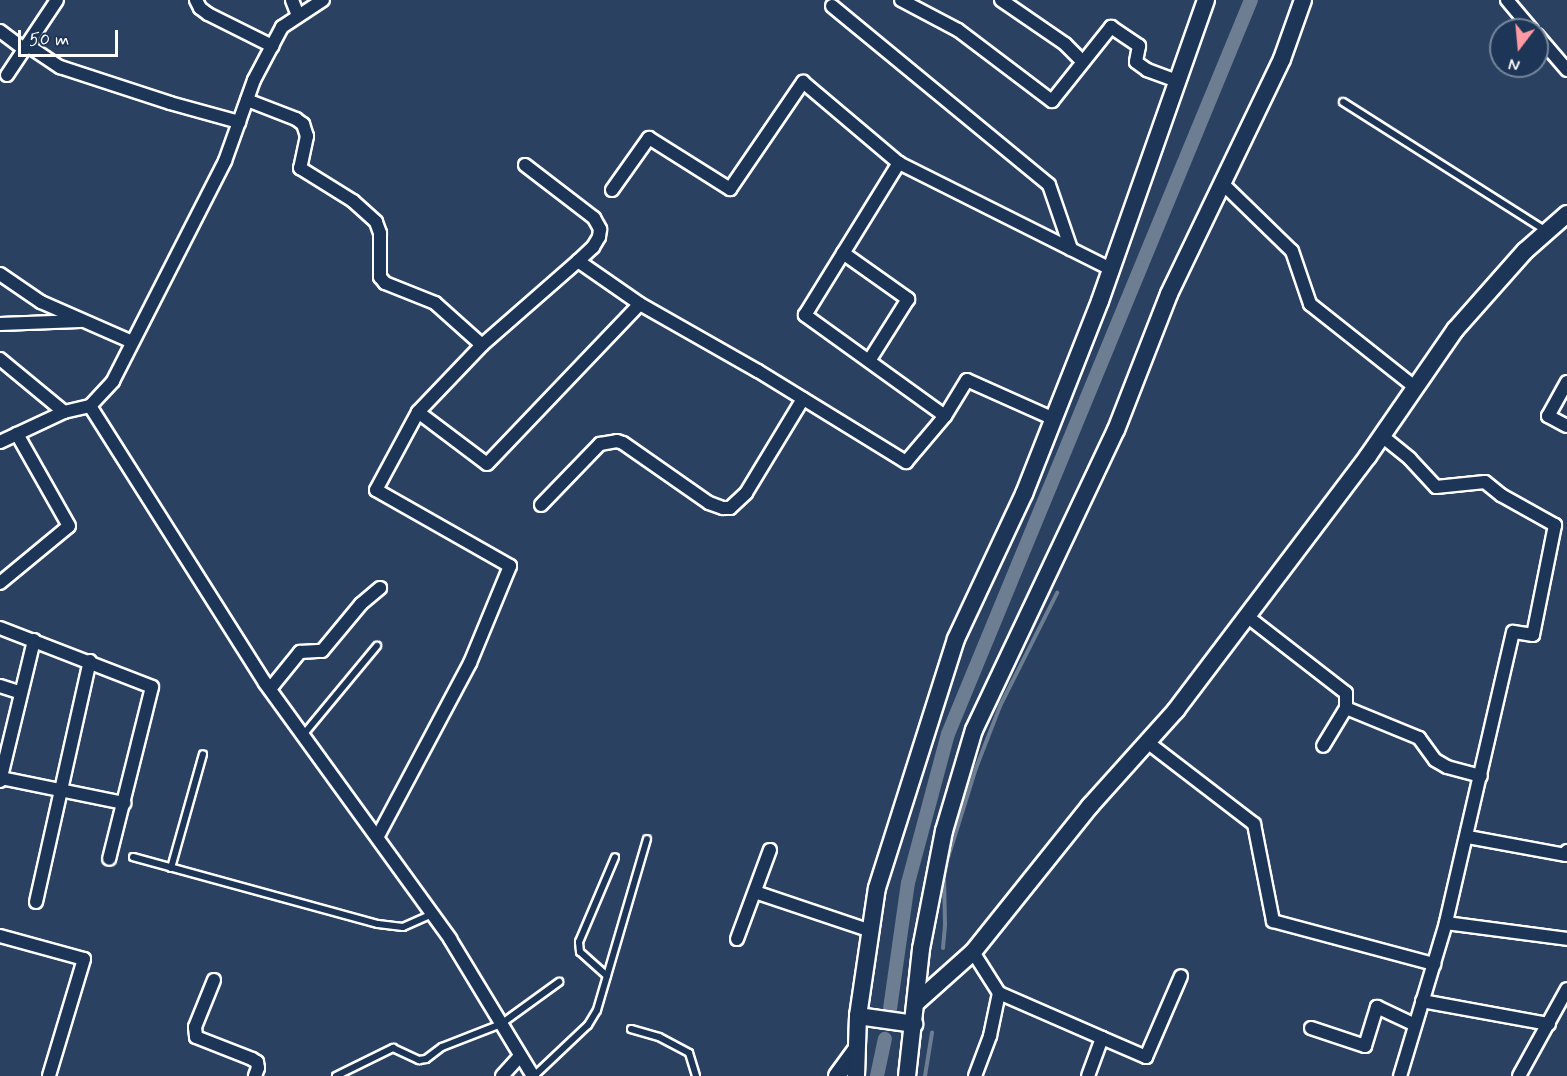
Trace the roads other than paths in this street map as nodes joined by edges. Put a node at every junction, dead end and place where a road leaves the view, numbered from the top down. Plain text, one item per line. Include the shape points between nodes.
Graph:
1 (57, 0) edge
2 (195, 0) edge
3 (292, 0) edge
4 (323, 0) edge
5 (901, 0) edge
6 (1001, 0) edge
7 (1206, 0) edge
8 (1303, 0) edge
9 (1507, 0) edge
10 (832, 6) dead end
11 (298, 16) junction
12 (1522, 18) edge
13 (0, 31) edge
14 (272, 46) junction
15 (26, 47) junction
16 (1549, 49) edge
17 (1083, 62) junction
18 (1567, 70) edge
19 (7, 75) dead end
20 (1178, 81) junction
21 (247, 100) junction
22 (1343, 102) dead end
23 (239, 122) junction
24 (899, 163) junction
25 (525, 165) dead end
26 (1223, 184) junction
27 (612, 190) dead end
28 (1567, 214) edge
29 (1546, 232) junction
30 (1071, 249) junction
31 (843, 253) junction
32 (578, 261) junction
33 (1111, 269) junction
34 (0, 274) edge
35 (640, 304) junction
36 (84, 321) junction
37 (0, 324) edge
38 (132, 342) junction
39 (482, 345) junction
40 (0, 359) edge
41 (869, 361) junction
42 (1567, 382) edge
43 (1416, 388) junction
44 (804, 399) junction
45 (90, 406) junction
46 (64, 412) junction
47 (418, 412) junction
48 (945, 416) junction
49 (1054, 419) junction
50 (1567, 426) edge
51 (17, 434) junction
52 (1382, 436) junction
53 (0, 442) edge
54 (541, 505) dead end
55 (0, 583) edge
56 (380, 588) dead end
57 (1248, 617) junction
58 (0, 628) edge
59 (34, 640) junction
60 (377, 646) dead end
61 (90, 661) junction
62 (0, 686) edge
63 (270, 689) junction
64 (21, 693) junction
65 (1346, 708) junction
66 (303, 735) junction
67 (1147, 742) junction
68 (1323, 746) dead end
69 (203, 754) dead end
70 (1481, 776) junction
71 (0, 780) edge
72 (61, 789) junction
73 (124, 803) junction
74 (378, 836) junction
75 (1468, 837) junction
76 (647, 839) dead end
77 (770, 850) dead end
78 (1567, 854) edge
79 (133, 856) dead end
80 (615, 857) dead end
81 (110, 859) dead end
82 (171, 868) junction
83 (755, 892) junction
84 (36, 902) dead end
85 (432, 914) junction
86 (1446, 923) junction
87 (871, 931) junction
88 (0, 936) edge
89 (737, 939) dead end
90 (1567, 939) edge
91 (973, 952) junction
92 (1434, 964) junction
93 (607, 976) junction
94 (1181, 976) dead end
95 (214, 980) dead end
96 (559, 982) dead end
97 (1567, 989) edge
98 (999, 993) junction
99 (1422, 1001) junction
100 (917, 1002) junction
101 (858, 1016) junction
102 (906, 1023) junction
103 (501, 1024) junction
104 (1549, 1024) junction
105 (1415, 1025) junction
106 (1311, 1028) dead end
107 (631, 1029) dead end
108 (1102, 1038) junction
109 (856, 1050) junction
110 (520, 1056) junction
111 (49, 1076) edge
112 (255, 1076) edge
113 (336, 1076) edge
114 (501, 1076) edge
115 (534, 1076) edge
116 (696, 1076) edge
117 (837, 1076) edge
118 (856, 1076) edge
119 (907, 1076) edge
120 (975, 1076) edge
121 (1088, 1076) edge
122 (1400, 1076) edge
123 (1519, 1076) edge

1 - 15 street
2 - 14 street via 208,14
3 - 11 street
4 - 11 street
5 - 17 street via 958,30 1052,101
6 - 17 street via 1065,44
7 - 20 street
8 - 26 street via 1282,59
9 - 12 street
10 - 30 street via 1049,185
11 - 14 street via 282,27
13 - 15 street
14 - 21 street
15 - 19 street
15 - 23 street via 60,67
16 - 18 street
17 - 20 street via 1110,27 1139,46 1136,62
20 - 33 street
21 - 23 street
21 - 39 street via 303,124 307,136 300,168 353,201 376,222 380,233 380,277 385,283 435,303
22 - 29 lane
23 - 38 street via 225,161
24 - 27 street via 803,82 730,189 649,138
24 - 30 street
24 - 31 street
25 - 32 street via 594,218 600,228 593,247
26 - 43 street via 1292,251 1310,304
26 - 100 street via 1169,294 1116,430 974,730 944,831 921,949
28 - 29 street
29 - 43 street via 1455,330
30 - 33 street
31 - 41 street via 805,315
31 - 41 street via 908,299
32 - 35 street
32 - 39 street
33 - 49 street
34 - 36 street via 41,302
35 - 44 street
35 - 47 street via 487,464
36 - 37 street
36 - 38 street
38 - 45 street via 113,381
39 - 47 street
40 - 46 street
41 - 48 street
42 - 50 street via 1548,416
43 - 52 street
44 - 48 street via 906,462
44 - 54 street via 746,493 730,508 709,503 617,441 600,444
45 - 46 street
45 - 63 street
46 - 51 street
47 - 74 street via 376,490 510,566 470,663
48 - 49 street via 967,380
49 - 87 street via 1024,494 956,639 877,888
51 - 53 street
51 - 55 street via 69,526
52 - 57 street
52 - 70 street via 1436,487 1485,482 1555,525 1533,635 1513,632
56 - 63 street via 361,604 322,651 300,652
57 - 65 street via 1346,693
57 - 67 street
58 - 59 street
59 - 61 street
59 - 64 street
60 - 66 lane
61 - 72 street
61 - 73 street via 152,687
62 - 64 street
63 - 66 street
64 - 71 street
65 - 68 street
65 - 70 street via 1419,738 1435,760 1448,768
66 - 74 street
67 - 91 street via 1090,806
67 - 92 street via 1254,824 1273,921
69 - 82 lane
70 - 75 street
71 - 72 street
72 - 73 street
72 - 84 street
73 - 81 street
74 - 85 street
75 - 78 street
75 - 86 street
76 - 93 lane
77 - 83 street
79 - 82 lane
80 - 93 lane via 579,942 580,952
82 - 85 lane via 378,924 402,927
83 - 87 street
83 - 89 street
85 - 103 street
86 - 90 street
86 - 92 street
87 - 101 street
88 - 111 street via 84,959
91 - 98 street
91 - 100 street
92 - 99 street
93 - 115 lane via 588,1025
94 - 108 street via 1146,1058
95 - 112 street via 195,1027 196,1037 257,1062
96 - 103 lane
97 - 104 street
98 - 108 street
98 - 120 street via 990,1036
99 - 104 street
99 - 105 street
100 - 102 street
101 - 102 street
101 - 109 street
102 - 119 street
103 - 110 street
103 - 113 lane via 442,1047 426,1059 419,1060 393,1048
104 - 123 street
105 - 106 street via 1377,1007 1365,1046
105 - 122 street
107 - 116 lane via 659,1037 689,1053
108 - 121 street
109 - 117 street
109 - 118 street
110 - 114 street
110 - 115 street

